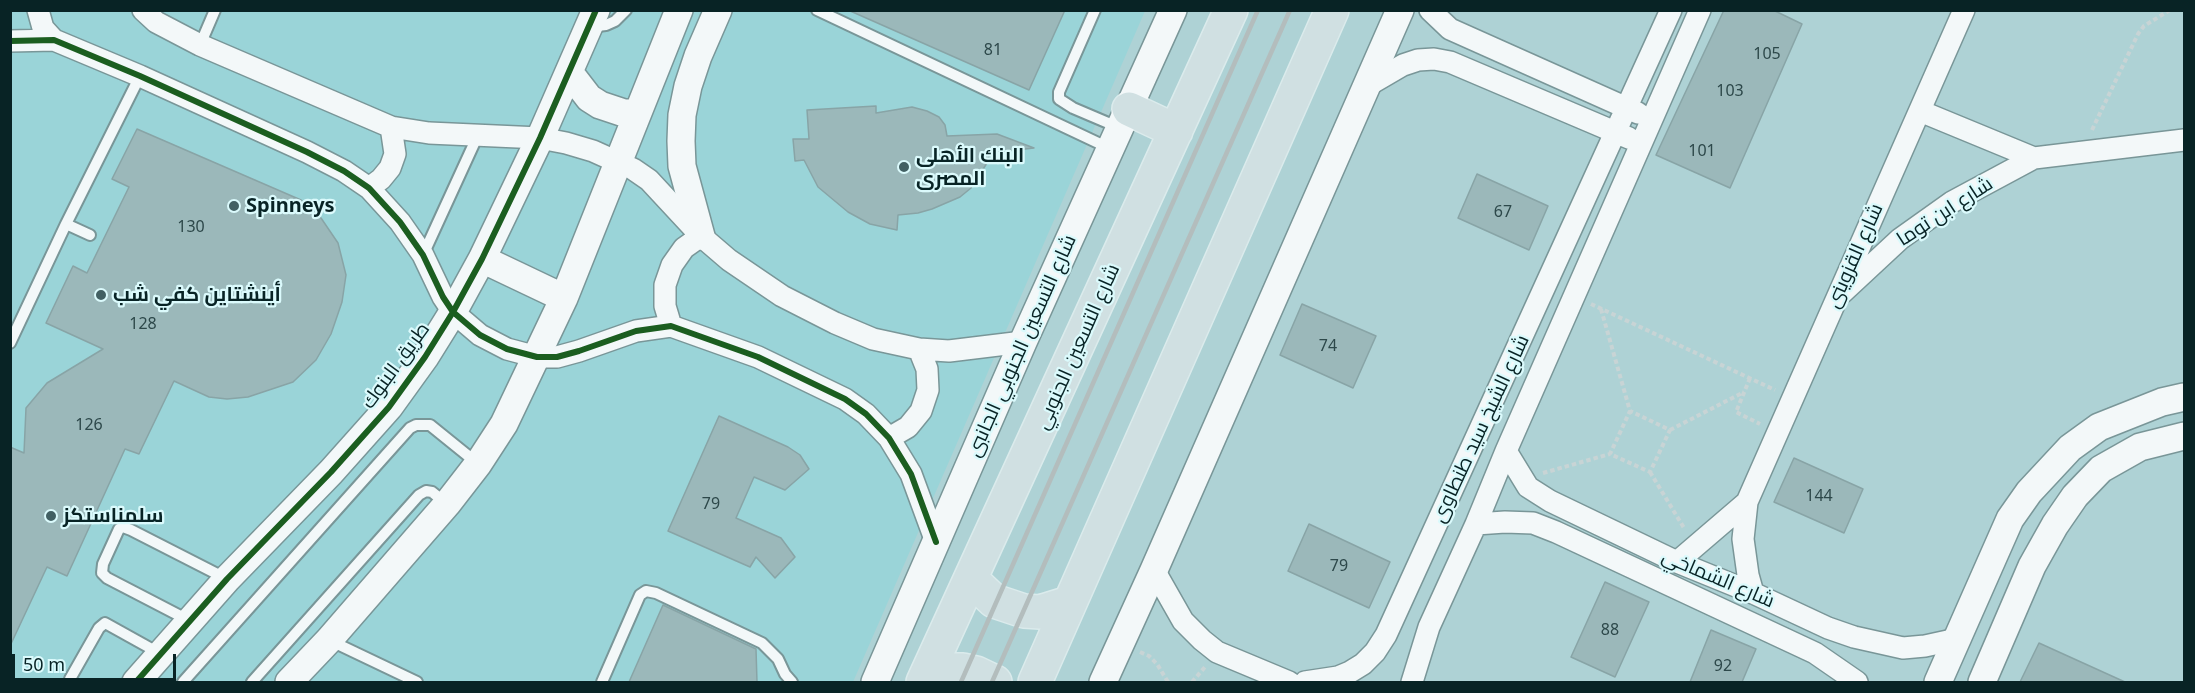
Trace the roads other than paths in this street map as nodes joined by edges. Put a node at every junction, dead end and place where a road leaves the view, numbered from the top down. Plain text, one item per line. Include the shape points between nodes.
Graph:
1 (38, 10) edge
2 (143, 10) edge
3 (215, 10) edge
4 (626, 10) edge
5 (679, 10) edge
6 (718, 10) edge
7 (817, 10) edge
8 (1095, 10) edge
9 (1173, 10) edge
10 (1231, 10) edge
11 (1332, 10) edge
12 (1400, 10) edge
13 (1430, 10) edge
14 (1671, 10) edge
15 (1700, 10) edge
16 (1964, 10) edge
17 (592, 19) edge
18 (669, 35) junction
19 (54, 39) junction
20 (10, 41) edge
21 (200, 45) junction
22 (702, 48) junction
23 (569, 72) junction
24 (140, 76) junction
25 (1367, 86) junction
26 (1627, 108) junction
27 (1920, 111) junction
28 (637, 113) junction
29 (1653, 119) junction
30 (391, 127) junction
31 (1120, 129) junction
32 (1176, 131) junction
33 (1616, 133) junction
34 (478, 135) junction
35 (540, 138) junction
36 (2184, 140) edge
37 (1641, 143) junction
38 (2034, 158) junction
39 (617, 162) junction
40 (369, 188) junction
41 (66, 224) junction
42 (90, 235) dead end
43 (701, 236) junction
44 (423, 255) junction
45 (482, 259) junction
46 (564, 298) junction
47 (1836, 299) junction
48 (453, 312) junction
49 (671, 326) junction
50 (1023, 342) junction
51 (10, 343) edge
52 (919, 349) junction
53 (537, 357) junction
54 (2184, 397) edge
55 (2184, 436) edge
56 (889, 438) junction
57 (1506, 451) junction
58 (478, 464) junction
59 (1746, 502) junction
60 (447, 504) junction
61 (1566, 510) junction
62 (1476, 524) junction
63 (1556, 532) junction
64 (936, 542) junction
65 (1677, 561) junction
66 (1154, 570) junction
67 (227, 579) junction
68 (972, 580) junction
69 (1753, 593) junction
70 (1070, 603) junction
71 (190, 621) junction
72 (1958, 639) junction
73 (329, 640) junction
74 (160, 653) junction
75 (70, 679) dead end
76 (924, 681) edge
77 (136, 682) edge
78 (183, 682) edge
79 (252, 682) edge
80 (289, 682) edge
81 (417, 682) edge
82 (602, 682) edge
83 (790, 682) edge
84 (875, 682) edge
85 (995, 682) edge
86 (1035, 682) edge
87 (1103, 682) edge
88 (1290, 682) edge
89 (1305, 682) edge
90 (1412, 682) edge
91 (1857, 682) edge
92 (1938, 682) edge
93 (1982, 682) edge

1 - 19 street via 43,28
2 - 21 street via 156,22
3 - 21 lane
4 - 17 lane via 606,25
5 - 18 street
6 - 22 street
7 - 31 lane
8 - 31 lane via 1059,99
9 - 31 street, شارع التسعين الجنوبي الجانبى
10 - 32 highway, شارع التسعين الجنوبي
11 - 70 highway
12 - 25 street
13 - 26 street via 1450,29
14 - 26 street, شارع الشيخ سيد طنطاوى
15 - 29 street, شارع الشيخ سيد طنطاوى
16 - 27 street, شارع القزوينى
17 - 23 street, طريق البنوك
18 - 22 street
18 - 28 street
19 - 20 street
19 - 24 street
21 - 30 street
22 - 43 street via 688,86 681,141 686,186
23 - 28 street via 589,98 600,105
23 - 35 street, طريق البنوك
24 - 40 street via 307,152
24 - 41 lane
25 - 33 street via 1418,60 1450,62
25 - 66 street
26 - 29 street
26 - 33 street, شارع الشيخ سيد طنطاوى
27 - 38 street, شارع ابن توما
27 - 47 street, شارع القزوينى
28 - 39 street
29 - 37 street, شارع الشيخ سيد طنطاوى
30 - 34 street
30 - 40 street via 395,154 390,168
31 - 32 highway
31 - 50 street, شارع التسعين الجنوبي الجانبى
32 - 68 highway, شارع التسعين الجنوبي
33 - 37 street
33 - 89 street, شارع الشيخ سيد طنطاوى via 1386,635 1375,652 1350,672
34 - 35 street
34 - 44 lane
35 - 39 street via 584,148
35 - 45 street, طريق البنوك
36 - 38 street, شارع ابن توما
37 - 57 street, شارع الشيخ سيد طنطاوى
38 - 47 street, شارع ابن توما via 1952,202 1900,239
39 - 43 street via 649,180
39 - 46 street
40 - 44 street
41 - 42 lane
41 - 51 lane
43 - 49 street via 678,256 665,285 665,306
43 - 52 street via 782,296 873,339
44 - 48 street
45 - 46 street
45 - 48 street, طريق البنوك
46 - 53 street
47 - 59 street, شارع القزوينى
48 - 53 street via 480,335 507,349
48 - 67 street, طريق البنوك via 390,407
49 - 53 street via 636,331 557,357
49 - 56 street via 758,357 836,394 866,414
50 - 52 street via 949,351
50 - 64 street, شارع التسعين الجنوبي الجانبى
52 - 56 street via 927,369 928,390 921,411 908,427
53 - 58 street via 504,424
54 - 72 street via 2099,427 2051,467 2010,519
55 - 93 street via 2140,447 2101,469 2075,496 2032,566
56 - 64 street via 911,474
57 - 61 street, شارع الشماخي via 1528,487
57 - 62 street, شارع الشيخ سيد طنطاوى
58 - 60 street
58 - 78 lane via 430,425 416,424 410,428
59 - 65 street, شارع القزوينى
59 - 69 street, شارع القزوينى via 1743,539
60 - 73 street
60 - 79 lane via 432,492 419,495
61 - 63 street
61 - 65 street, شارع الشماخي
62 - 63 street, شارع الشماخي via 1533,523
62 - 90 street, شارع الشيخ سيد طنطاوى via 1429,627
63 - 91 street, شارع الشماخي via 1815,653
64 - 84 street, شارع التسعين الجنوبي الجانبى
65 - 69 street, شارع الشماخي
66 - 87 street
66 - 88 street via 1183,621 1202,640 1217,652
67 - 71 street, طريق البنوك
67 - 71 lane via 127,528 119,530 101,570 104,576
68 - 70 highway via 994,601 1024,611 1040,612
68 - 76 highway, شارع التسعين الجنوبي
69 - 72 street, شارع الشماخي via 1828,628 1878,643 1904,648
70 - 86 highway
71 - 74 street, طريق البنوك
72 - 92 street
73 - 80 street
73 - 81 lane
74 - 75 lane via 105,623
74 - 77 street, طريق البنوك
76 - 85 highway via 950,670 963,670
82 - 83 lane via 640,596 646,591 762,643 778,658

